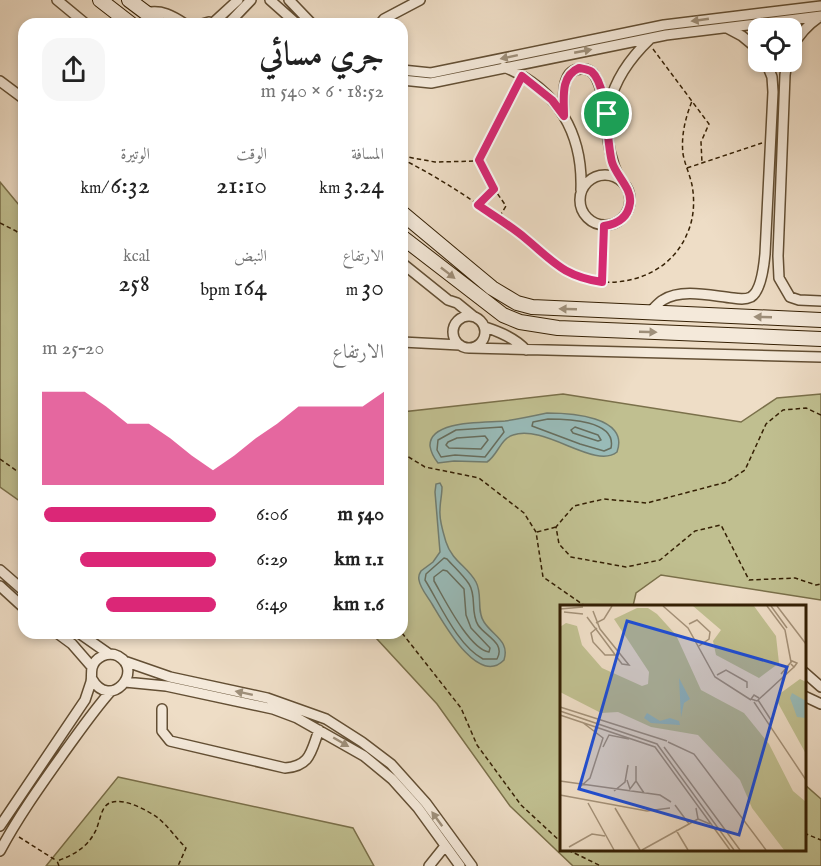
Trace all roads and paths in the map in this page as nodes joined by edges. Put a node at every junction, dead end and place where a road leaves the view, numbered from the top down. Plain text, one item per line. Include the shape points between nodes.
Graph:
1 (57, 0) edge
2 (100, 0) edge
3 (129, 0) edge
4 (238, 0) edge
5 (251, 0) edge
6 (270, 0) edge
7 (289, 0) edge
8 (420, 0) edge
9 (821, 6) edge
10 (146, 13) junction
11 (821, 16) edge
12 (773, 17) junction
13 (79, 18) edge
14 (123, 18) edge
15 (153, 18) edge
16 (174, 18) edge
17 (220, 18) edge
18 (234, 18) edge
19 (290, 18) edge
20 (306, 18) edge
21 (386, 18) edge
22 (725, 27) junction
23 (802, 32) edge
24 (649, 40) junction
25 (748, 41) edge
26 (504, 67) junction
27 (408, 71) edge
28 (770, 72) edge
29 (787, 72) edge
30 (522, 76) junction
31 (0, 81) edge
32 (408, 81) edge
33 (18, 94) edge
34 (692, 101) junction
35 (607, 114) junction
36 (564, 116) junction
37 (771, 140) junction
38 (408, 158) edge
39 (479, 160) junction
40 (408, 161) edge
41 (702, 163) junction
42 (686, 168) junction
43 (620, 180) junction
44 (494, 189) junction
45 (581, 191) junction
46 (478, 205) junction
47 (408, 218) edge
48 (498, 219) junction
49 (0, 223) edge
50 (604, 226) junction
51 (18, 233) edge
52 (408, 242) edge
53 (765, 254) junction
54 (778, 256) junction
55 (408, 268) edge
56 (761, 278) junction
57 (779, 278) junction
58 (602, 282) junction
59 (447, 300) junction
60 (821, 301) edge
61 (650, 312) junction
62 (472, 316) junction
63 (459, 319) junction
64 (821, 320) edge
65 (485, 327) junction
66 (454, 335) junction
67 (821, 339) edge
68 (408, 342) edge
69 (436, 344) junction
70 (465, 346) junction
71 (526, 350) junction
72 (821, 357) edge
73 (821, 415) edge
74 (408, 457) edge
75 (0, 459) edge
76 (18, 472) edge
77 (556, 527) junction
78 (537, 532) junction
79 (0, 570) edge
80 (821, 584) edge
81 (0, 586) edge
82 (18, 586) edge
83 (18, 602) edge
84 (584, 605) edge
85 (65, 639) edge
86 (88, 639) edge
87 (407, 639) edge
88 (109, 654) junction
89 (124, 661) junction
90 (92, 667) junction
91 (806, 674) edge
92 (92, 679) junction
93 (125, 682) junction
94 (821, 687) edge
95 (111, 691) junction
96 (806, 697) edge
97 (821, 704) edge
98 (162, 709) dead end
99 (319, 730) junction
100 (422, 805) junction
101 (1, 825) edge
102 (10, 831) junction
103 (806, 834) edge
104 (821, 840) edge
105 (560, 842) edge
106 (445, 846) junction
107 (0, 851) edge
108 (572, 851) edge
109 (57, 861) junction
110 (59, 866) edge
111 (178, 866) edge
112 (429, 866) edge
113 (460, 866) edge
114 (472, 866) edge
115 (601, 866) edge

1 - 13 street
2 - 14 street
3 - 10 street
4 - 17 street
5 - 18 street
6 - 19 street
7 - 20 street
8 - 21 street
9 - 12 street
10 - 15 street
10 - 16 street via 164,12
11 - 12 street
11 - 23 street
12 - 22 street
12 -> 27 street via 664,25 430,73
22 - 24 street
22 - 25 street
26 -> 24 street
24 - 34 path
24 - 35 street via 620,74
26 - 30 street
26 - 32 street via 431,83
28 - 37 street
29 - 54 street
30 - 36 street via 552,100
30 - 39 path
31 - 33 street
34 - 41 path via 709,124 701,142
34 - 42 path via 684,127
35 - 36 street via 596,78 592,72 579,68 567,76
35 - 43 street via 609,148
36 - 45 street via 579,152
37 - 41 path
37 - 53 street
38 - 39 path via 435,162
39 - 44 path
40 - 46 path
41 - 42 path
42 - 58 path via 692,184 693,210 687,235 678,250 667,263 645,276 620,283
43 - 45 street via 598,176
43 - 50 street via 629,193 629,209 619,221
44 - 46 path
44 - 48 path via 506,206
45 - 50 street via 580,207 584,214
46 - 48 path
61 -> 47 street via 531,307 518,303 492,288
48 - 58 path via 568,273
49 - 51 path
50 - 58 path
52 -> 67 street via 494,309 520,322 558,328
53 - 54 street via 770,258
53 - 56 street
54 - 57 street
55 - 59 street
56 - 57 street via 770,273
56 - 61 street via 753,296 744,299 678,295 664,299
57 - 60 street via 790,297
59 - 62 street
59 - 63 street
64 -> 61 street
62 - 63 street
62 - 65 street
63 - 66 street
65 - 70 street via 482,341
65 - 71 street via 513,339
66 - 69 street
66 - 70 street
68 - 69 street
69 - 70 street
70 - 71 street
71 - 72 street
73 - 77 path via 806,408 783,410 766,424 745,470 727,482 647,503 604,500 574,506
74 - 78 path via 425,467 479,478 524,513
75 - 76 path
77 - 78 path
77 - 80 path via 559,544 571,557 626,567 660,560 695,531 721,525 749,580 795,578
78 - 84 path via 543,577
79 - 82 street
81 - 83 street
85 - 90 street
86 - 88 street
87 - 105 path via 461,708 477,745 521,805
88 - 89 street
88 - 90 street
89 - 93 street via 128,671
100 -> 89 street via 391,764 326,719 267,698 170,677
90 - 92 street
91 - 94 street
92 - 95 street via 100,688
92 - 101 street via 85,700
93 - 95 street
93 - 99 street via 166,686 273,709
95 - 102 street
96 - 97 street
98 - 99 street via 162,730 170,741 285,768 296,767 308,759
99 -> 100 street via 364,756
100 - 106 street
114 -> 100 street
101 - 102 street
102 - 107 street
102 - 109 path
103 - 104 path
106 - 112 street
106 - 113 street
108 - 115 path
109 - 110 path
109 - 111 path via 75,854 88,841 105,807 112,801 127,801 158,817 186,848

